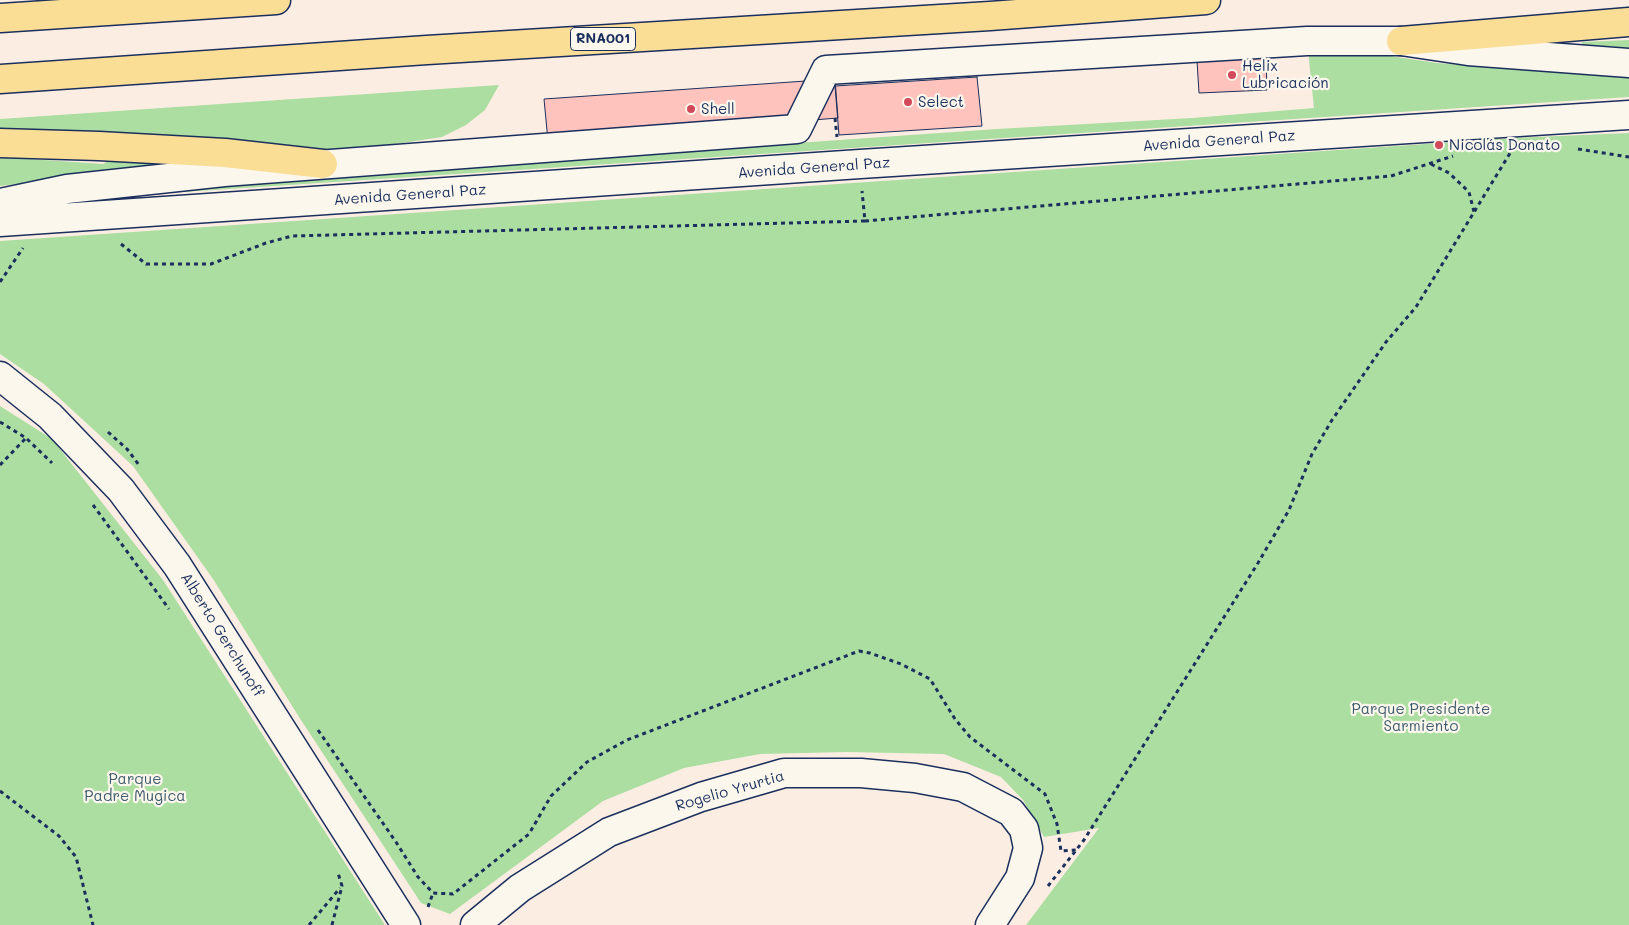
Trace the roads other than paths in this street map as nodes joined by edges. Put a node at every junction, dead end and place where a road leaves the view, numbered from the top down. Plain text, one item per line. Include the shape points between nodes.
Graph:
1 (276, 0) edge
2 (1206, 0) edge
3 (0, 18) edge
4 (1629, 22) edge
5 (1401, 41) junction
6 (1629, 63) edge
7 (0, 79) edge
8 (1629, 116) edge
9 (0, 143) edge
10 (323, 164) junction
11 (0, 203) edge
12 (0, 222) edge
13 (0, 376) edge
14 (406, 925) edge
15 (476, 925) edge
16 (990, 925) edge

1 - 3 highway
2 - 7 highway, RNA001
4 - 5 highway
5 - 6 street via 1468,51
5 - 10 street via 1307,41 826,70 797,130
8 - 12 street, Avenida General Paz
9 - 10 highway via 225,153
10 - 11 street via 67,189
13 - 14 street, Alberto Gerchunoff via 50,416 121,490 177,565
15 - 16 street, Rogelio Yrurtia via 520,888 609,832 700,796 784,774 861,773 964,787 1011,812 1024,829 1028,848 1020,878

